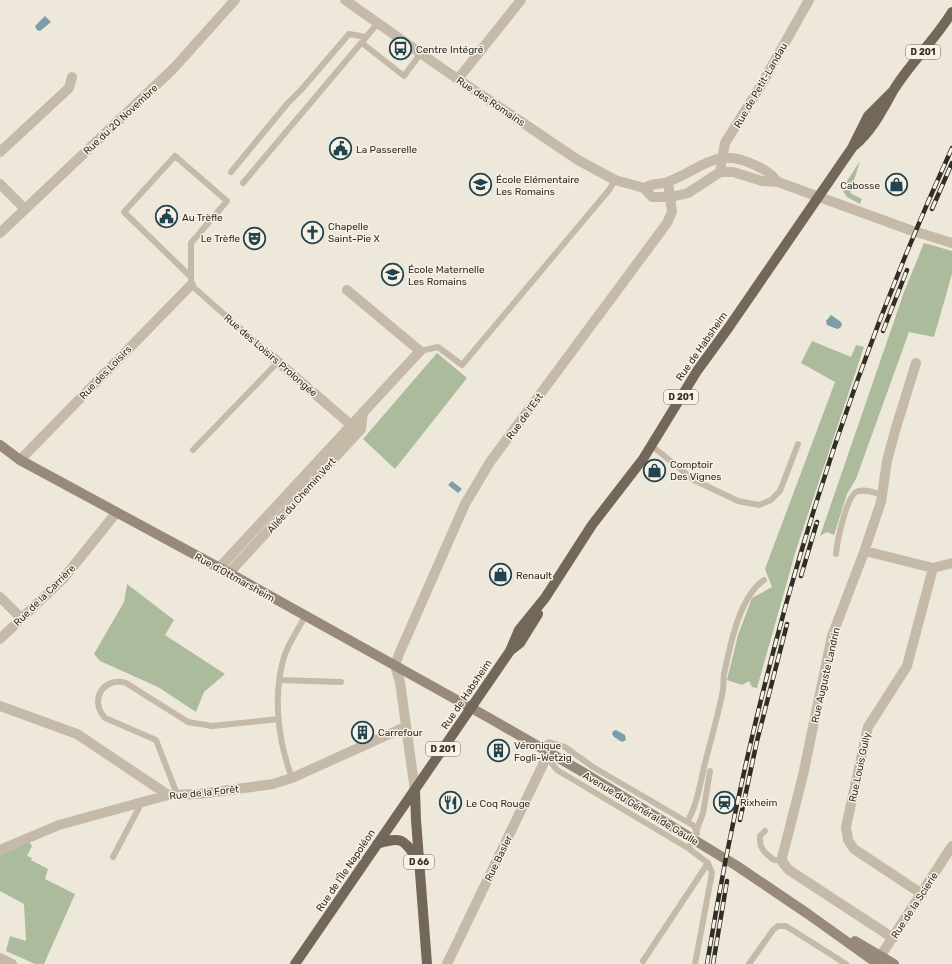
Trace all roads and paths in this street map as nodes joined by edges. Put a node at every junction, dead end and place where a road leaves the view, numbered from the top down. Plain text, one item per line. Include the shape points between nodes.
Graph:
1 (235, 0) edge
2 (345, 0) edge
3 (521, 0) edge
4 (809, 0) edge
5 (952, 12) edge
6 (378, 23) junction
7 (364, 40) junction
8 (421, 53) junction
9 (72, 77) dead end
10 (458, 79) junction
11 (0, 152) edge
12 (721, 157) junction
13 (231, 172) dead end
14 (720, 172) junction
15 (615, 180) junction
16 (668, 182) junction
17 (778, 182) junction
18 (243, 183) dead end
19 (0, 184) edge
20 (644, 188) junction
21 (818, 196) junction
22 (671, 197) junction
23 (24, 210) junction
24 (0, 232) edge
25 (952, 243) edge
26 (191, 281) junction
27 (347, 290) dead end
28 (420, 351) junction
29 (270, 355) joint
30 (278, 362) junction
31 (916, 363) dead end
32 (363, 412) junction
33 (352, 425) junction
34 (798, 444) dead end
35 (0, 445) edge
36 (652, 446) junction
37 (193, 450) dead end
38 (20, 460) junction
39 (883, 495) junction
40 (116, 513) junction
41 (865, 551) junction
42 (836, 554) dead end
43 (951, 560) edge
44 (219, 568) junction
45 (933, 568) junction
46 (229, 573) junction
47 (764, 580) dead end
48 (0, 597) edge
49 (305, 616) junction
50 (21, 618) junction
51 (0, 640) edge
52 (395, 666) junction
53 (279, 680) junction
54 (341, 682) dead end
55 (0, 706) edge
56 (471, 707) junction
57 (279, 719) junction
58 (405, 727) junction
59 (544, 750) junction
60 (710, 771) dead end
61 (292, 778) junction
62 (415, 791) junction
63 (173, 794) junction
64 (142, 802) junction
65 (688, 822) junction
66 (697, 831) junction
67 (765, 831) dead end
68 (377, 844) junction
69 (689, 846) junction
70 (952, 846) edge
71 (0, 850) edge
72 (113, 857) dead end
73 (778, 860) dead end
74 (419, 861) junction
75 (708, 863) junction
76 (922, 894) junction
77 (893, 938) junction
78 (0, 958) edge
79 (643, 961) dead end
80 (878, 961) edge
81 (12, 964) edge
82 (295, 964) edge
83 (427, 964) edge
84 (446, 964) edge
85 (696, 964) edge
86 (749, 964) edge
87 (846, 964) edge
88 (894, 964) edge

1 - 23 street, Rue du 20 Novembre via 174,68
2 - 6 street, Rue des Romains
3 - 10 street
4 - 12 street, Rue de Petit-Landau via 725,143
5 - 21 main road, Rue de Habsheim / D 201 via 893,91 871,128 852,148
6 - 7 lane
6 - 8 street, Rue des Romains
7 - 8 lane via 404,76
7 - 13 lane via 349,34
7 - 18 lane
8 - 10 street, Rue des Romains
9 - 11 street via 69,88
10 - 15 street, Rue des Romains via 578,160
12 - 14 street, Rue de Petit-Landau
12 - 16 street
12 - 17 street via 738,158 769,172
14 - 17 street via 732,172 762,181
14 - 22 street, Rue des Romains via 688,193
15 - 20 street, Rue des Romains
15 - 28 lane via 610,190 462,365 438,347
16 - 20 street via 652,183
16 - 22 street, Rue de l'Est
17 - 21 street
19 - 23 street
20 - 22 street, Rue des Romains via 652,197
21 - 25 street
21 - 36 main road, Rue de Habsheim / D 201 via 697,371
22 - 52 street, Rue de l'Est via 672,212 667,223 490,462 465,504
23 - 24 street, Rue du 20 Novembre
26 - 26 lane, Rue des Loisirs Prolongée via 191,243 227,201 175,156 124,212
26 - 29 lane, Rue des Loisirs Prolongée
26 - 38 street, Rue des Loisirs
27 - 28 street
28 - 32 street, Allée du Chemin Vert
29 - 30 street, Rue des Loisirs Prolongée
30 - 33 street, Rue des Loisirs Prolongée
30 - 37 lane
31 - 39 street, Rue Auguste Landrin via 887,461
32 - 33 street, Allée du Chemin Vert
32 - 46 street, Allée du Chemin Vert via 360,429
33 - 44 street, Allée du Chemin Vert
34 - 36 lane via 780,491 771,500 759,505 738,501 694,480
35 - 38 main road, Rue d'Ottmarsheim
36 - 56 main road, Rue de Habsheim / D 201 via 592,525 545,598 528,632 510,651
38 - 40 main road, Rue d'Ottmarsheim
39 - 41 street, Rue Auguste Landrin
39 - 42 lane via 862,490 852,496 838,536
40 - 44 main road, Rue d'Ottmarsheim
40 - 50 street, Rue de la Carrière via 63,578
41 - 45 street
41 - 77 street, Rue Auguste Landrin via 832,636 803,775 782,858 789,870
43 - 45 street
44 - 46 main road, Rue d'Ottmarsheim
45 - 76 street, Rue Louis Gully via 907,666 868,726 846,827 848,840 854,849
46 - 49 main road, Rue d'Ottmarsheim
47 - 65 lane via 752,590 737,626 727,664 723,694
48 - 50 street
49 - 52 main road, Rue d'Ottmarsheim
49 - 53 lane via 285,653
50 - 51 street, Rue de la Carrière
52 - 56 main road, Rue d'Ottmarsheim
52 - 58 street via 400,682
53 - 54 lane
53 - 57 lane
55 - 63 street via 77,734
56 - 59 main road, Avenue du Général de Gaulle
56 - 62 main road, Rue de Habsheim / D 201
57 - 61 lane via 285,759
57 - 63 lane via 212,726 188,722 119,681 105,687 96,702 101,713 105,718 156,740
58 - 61 street, Rue de la Forêt
58 - 62 street
59 - 65 lane via 549,742 565,747 592,767
59 - 69 lane via 557,770
59 - 80 main road, Avenue du Général de Gaulle via 674,827
59 - 84 street, Rue Basler
60 - 66 lane via 703,813
61 - 63 street, Rue de la Forêt via 272,784 208,793
62 - 68 main road, Rue de l'Île Napoléon / D 201
62 - 74 main road, D 66
63 - 64 street, Rue de la Forêt
64 - 71 street, Rue de la Forêt via 59,826
64 - 72 lane
65 - 66 lane
66 - 69 lane, bridge
67 - 73 lane via 760,836 761,847 765,854
68 - 74 main road, D 66 via 394,839 405,842
68 - 82 main road, Rue de l'Île Napoléon / D 201
69 - 75 lane
70 - 76 street, Rue de la Scierie
74 - 83 main road, D 66
75 - 79 lane
75 - 85 lane via 712,873
76 - 77 street, Rue de la Scierie
77 - 80 street, Rue de la Scierie
78 - 81 street
80 - 88 main road, Avenue du Général de Gaulle
86 - 87 lane via 773,930 778,926 786,926

